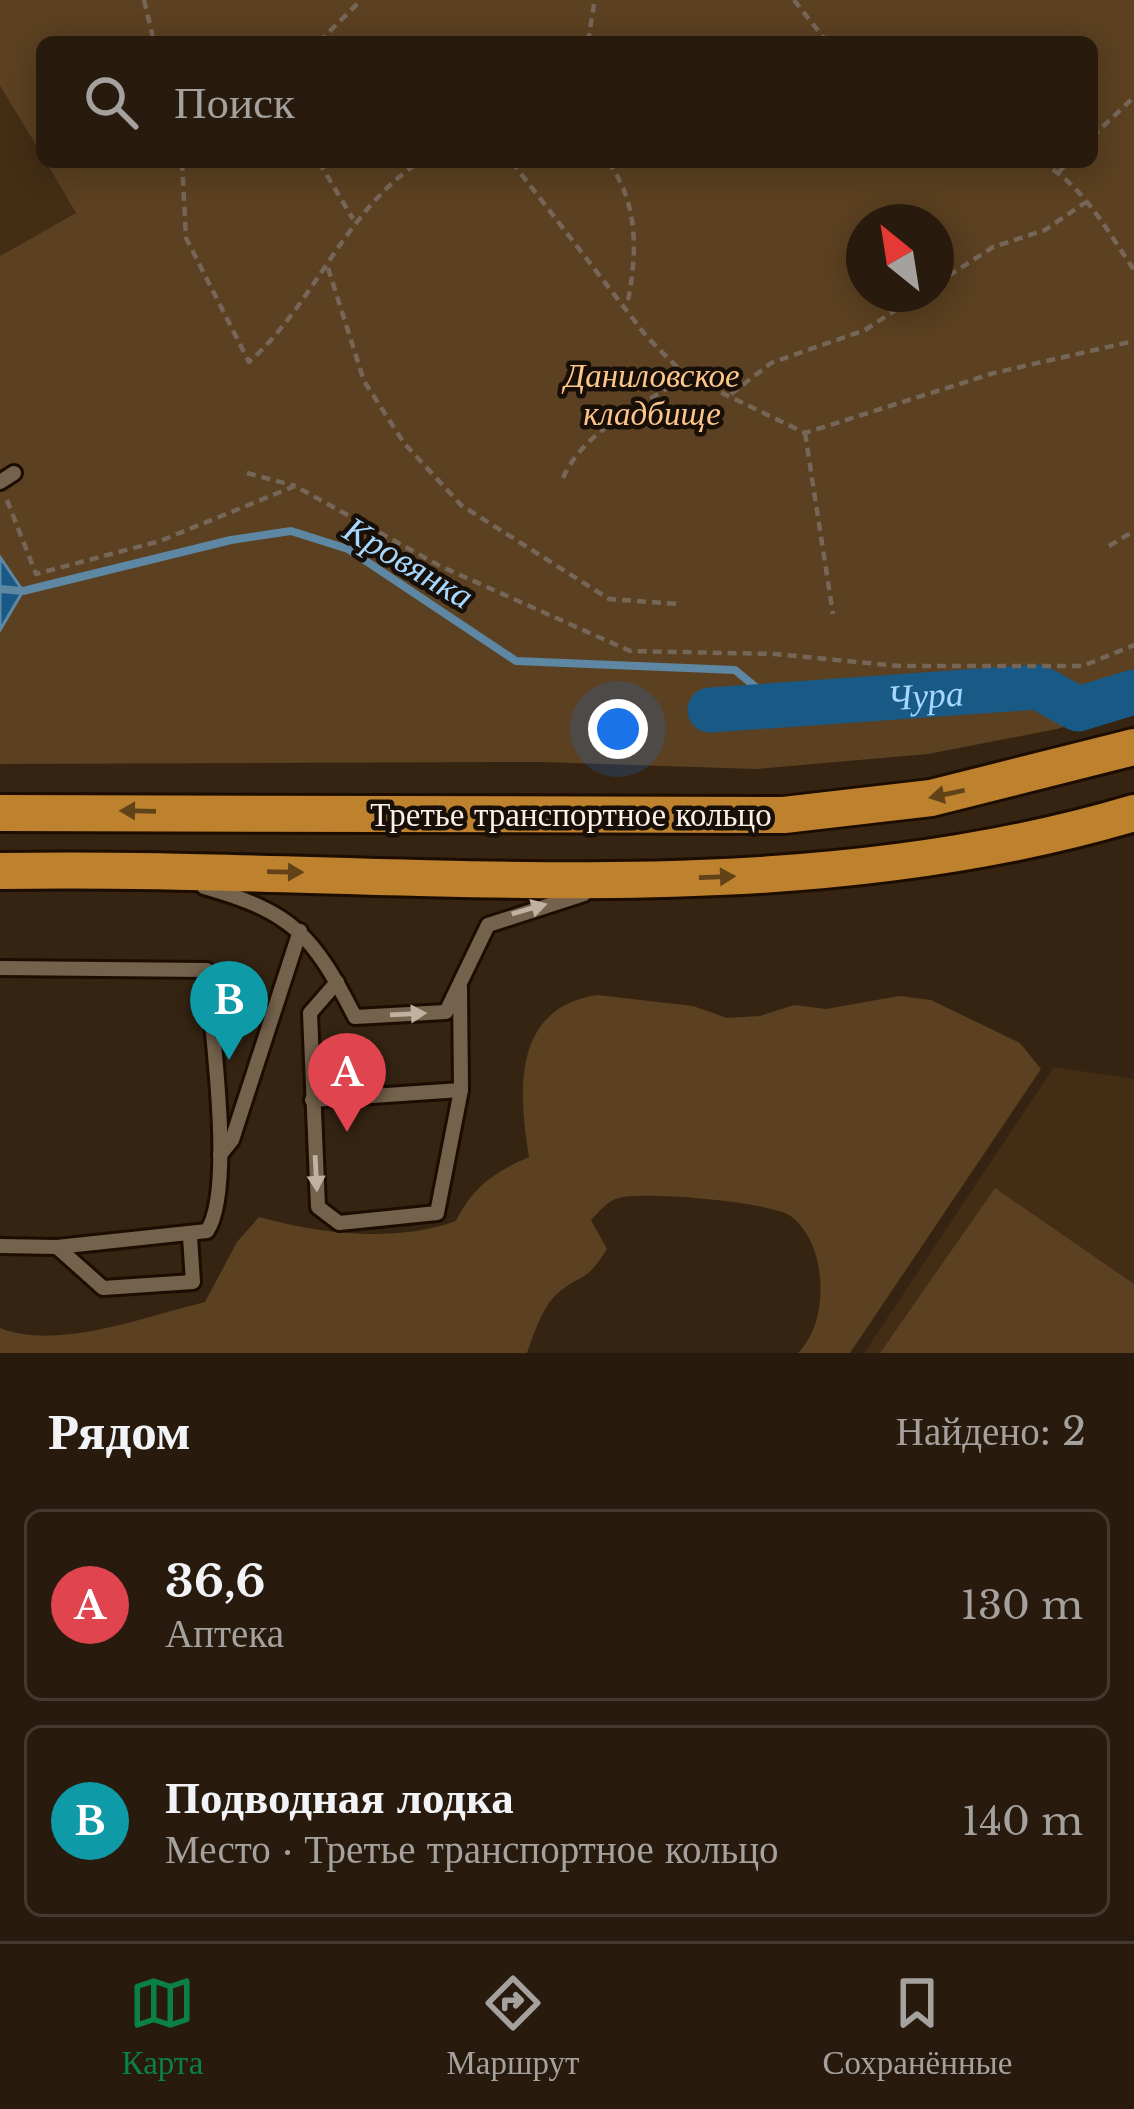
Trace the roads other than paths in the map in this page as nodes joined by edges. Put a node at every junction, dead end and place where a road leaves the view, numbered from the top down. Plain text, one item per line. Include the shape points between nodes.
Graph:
1 (1134, 747) edge
2 (0, 813) edge
3 (1134, 813) edge
4 (135, 868) junction
5 (0, 871) edge
6 (634, 879) junction
7 (300, 931) junction
8 (0, 968) edge
9 (337, 982) junction
10 (460, 983) junction
11 (461, 1090) junction
12 (312, 1100) junction
13 (220, 1155) junction
14 (190, 1237) junction
15 (0, 1246) edge
16 (57, 1247) junction

1 -> 2 main road, Третье транспортное кольцо via 931,798 784,814
6 -> 3 main road, Третье транспортное кольцо via 785,874 943,856
4 - 5 main road, Третье транспортное кольцо
4 -> 6 main road, Третье транспортное кольцо
4 - 7 lane via 253,901
10 -> 6 lane via 488,925
7 - 9 lane
7 - 13 lane via 232,1140
8 - 13 lane via 207,970
9 -> 10 lane via 355,1017 446,1012
9 - 12 lane via 310,1012
10 - 11 lane
11 - 12 lane
12 -> 11 lane via 318,1207 339,1223 437,1213
13 - 14 lane via 219,1214
14 - 16 lane
14 - 16 lane via 193,1282 103,1288
15 - 16 lane

